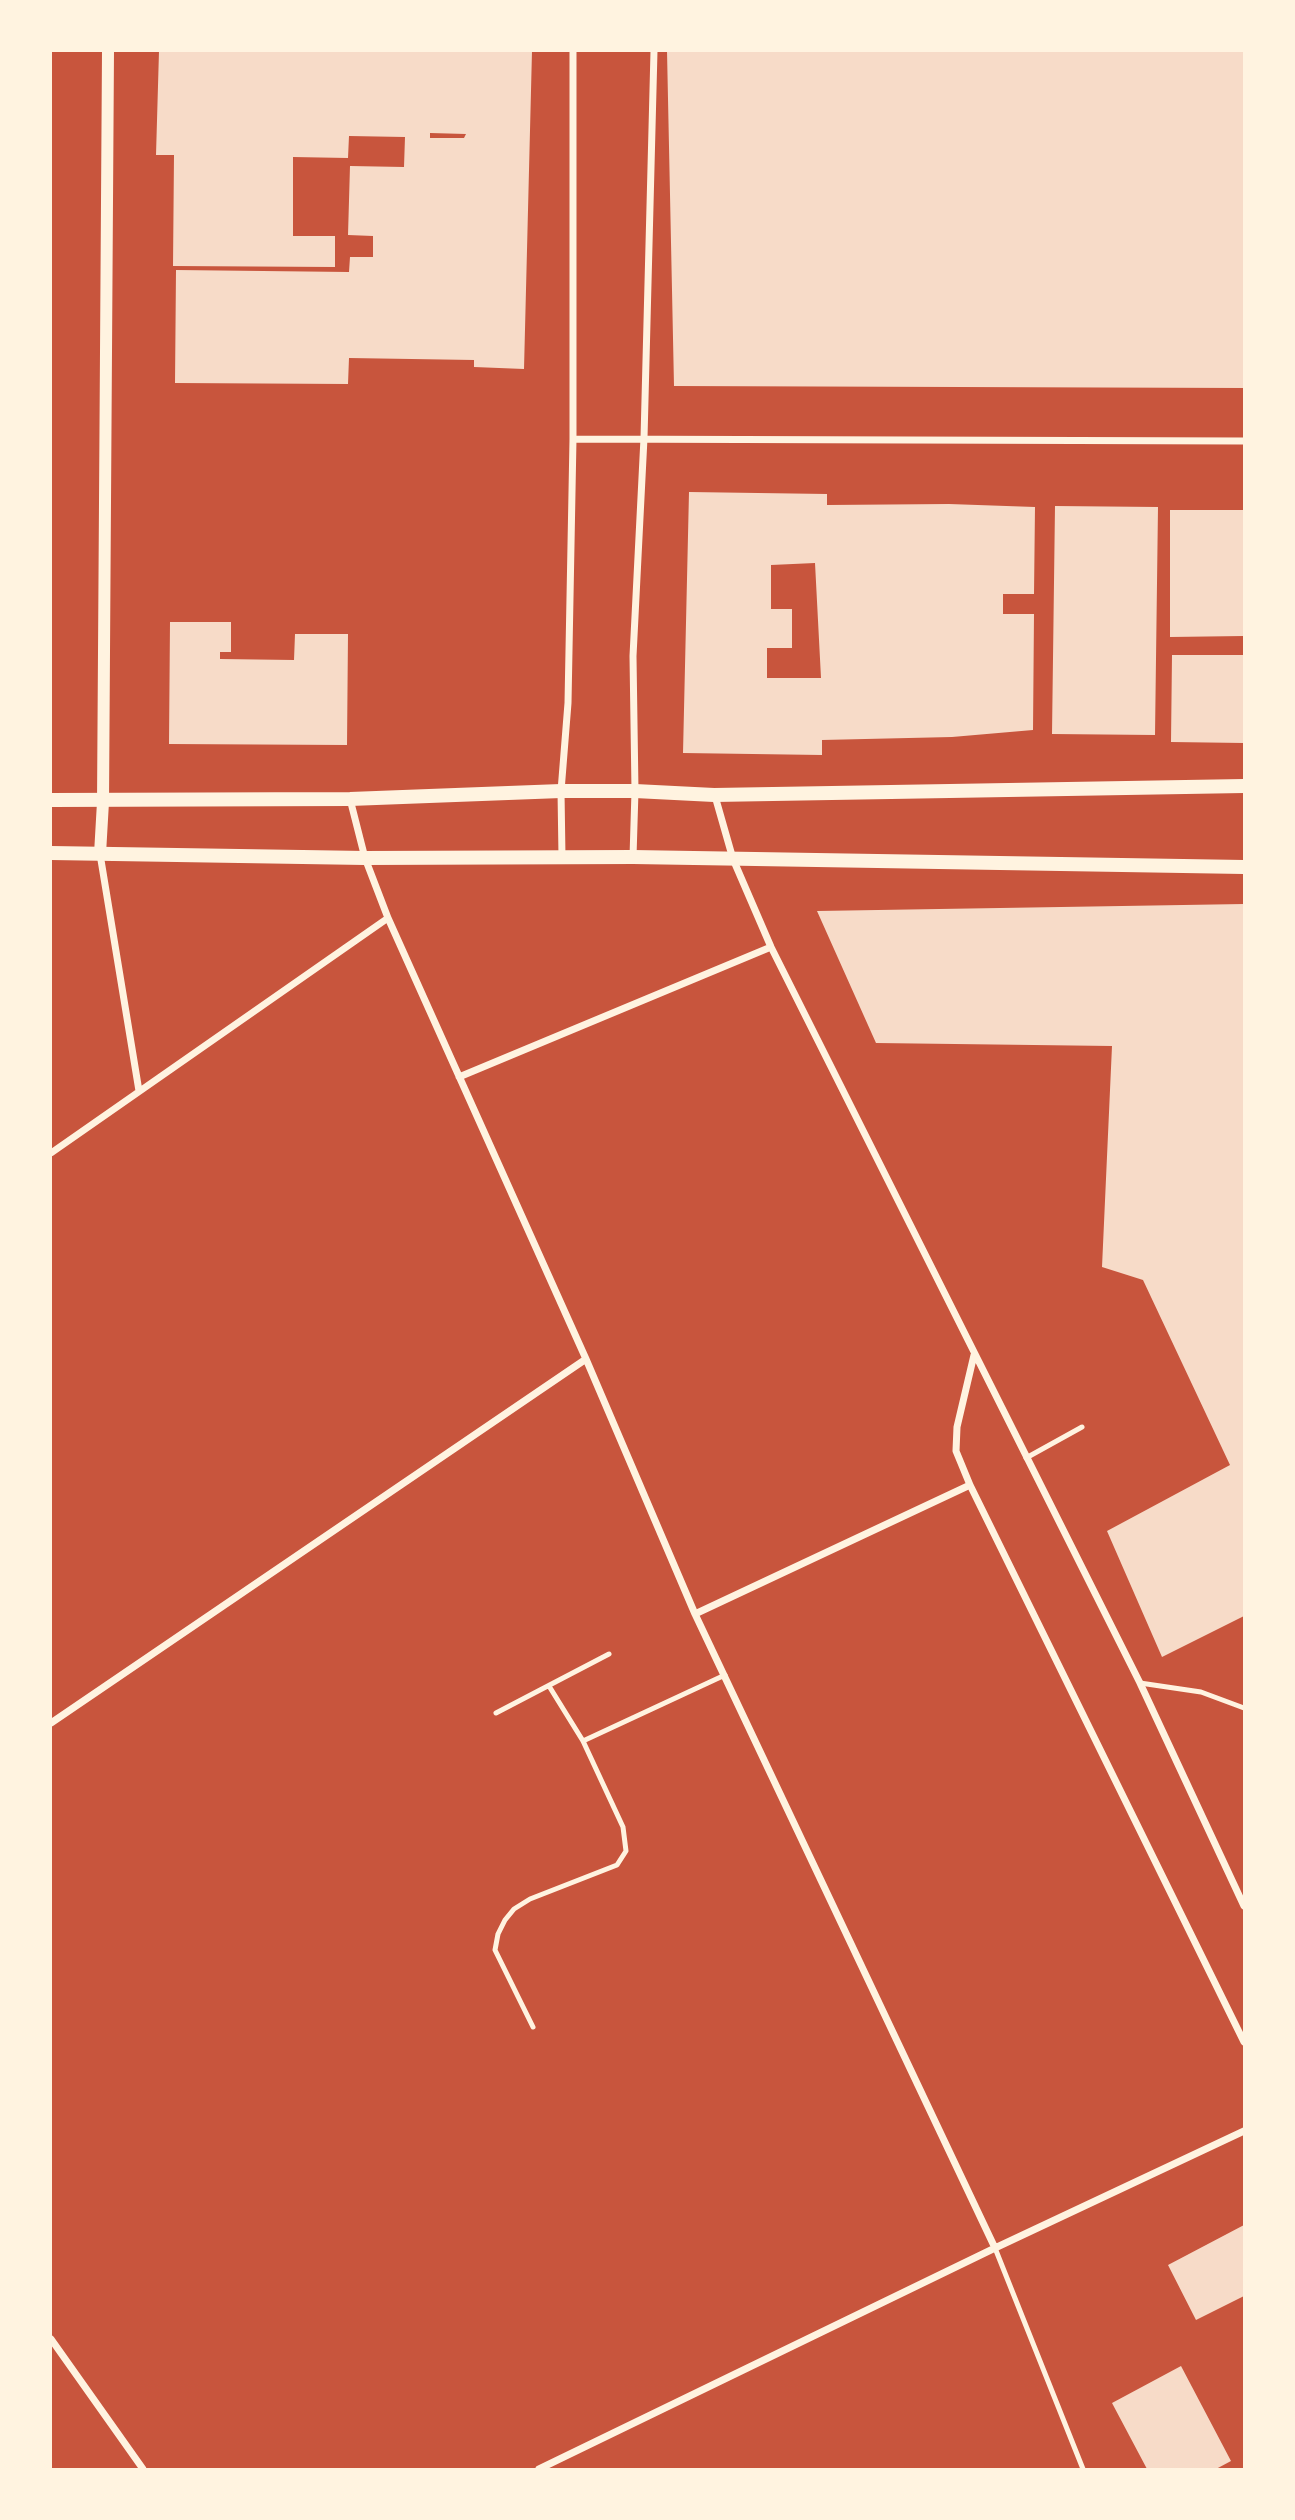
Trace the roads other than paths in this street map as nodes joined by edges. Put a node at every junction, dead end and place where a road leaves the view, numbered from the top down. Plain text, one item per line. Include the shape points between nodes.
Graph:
1 (108, 51) edge
2 (573, 51) edge
3 (653, 51) edge
4 (644, 438) junction
5 (573, 439) junction
6 (1244, 441) edge
7 (1244, 786) edge
8 (561, 791) junction
9 (635, 791) junction
10 (714, 795) junction
11 (350, 799) junction
12 (51, 800) edge
13 (103, 802) junction
14 (51, 853) edge
15 (100, 854) junction
16 (562, 857) junction
17 (633, 857) junction
18 (365, 858) junction
19 (733, 859) junction
20 (1244, 867) edge
21 (388, 918) junction
22 (771, 947) junction
23 (459, 1077) junction
24 (139, 1091) junction
25 (51, 1153) edge
26 (974, 1355) junction
27 (586, 1359) junction
28 (1083, 1427) dead end
29 (1026, 1458) junction
30 (970, 1485) junction
31 (695, 1614) junction
32 (609, 1654) dead end
33 (724, 1675) junction
34 (1140, 1683) junction
35 (549, 1686) junction
36 (1244, 1708) edge
37 (496, 1713) dead end
38 (51, 1723) edge
39 (583, 1741) junction
40 (1244, 1906) edge
41 (533, 2027) dead end
42 (1244, 2042) edge
43 (1244, 2131) edge
44 (995, 2248) junction
45 (51, 2339) edge
46 (143, 2469) edge
47 (539, 2469) edge
48 (1083, 2469) edge

1 - 13 street
2 - 5 street
3 - 4 street
4 - 5 street
4 - 6 street
4 - 9 street via 633,656
5 - 8 street via 568,703
7 - 10 main road
8 - 9 main road
8 - 11 main road
8 - 16 street
9 - 10 main road
9 - 17 street
10 - 19 street
11 - 13 main road
11 - 18 street
12 - 13 main road
13 - 15 street
14 - 15 main road
15 - 18 main road
15 - 24 street
16 - 17 main road
16 - 18 main road
17 - 19 main road
18 - 21 street
19 - 20 main road
19 - 22 street
21 - 23 street
21 - 24 street
22 - 23 street
22 - 26 street
23 - 27 street
24 - 25 street
26 - 29 street
26 - 30 street via 956,1451
27 - 31 street
27 - 38 street
28 - 29 lane
29 - 34 street
30 - 31 street
30 - 42 street
31 - 33 street
32 - 35 lane
33 - 39 lane
33 - 44 street
34 - 36 lane via 1201,1692
34 - 40 street
35 - 37 lane
35 - 39 lane
39 - 41 lane via 623,1827 626,1851 617,1865 530,1899 505,1920 495,1950
43 - 44 street
44 - 47 street
44 - 48 lane
45 - 46 street

